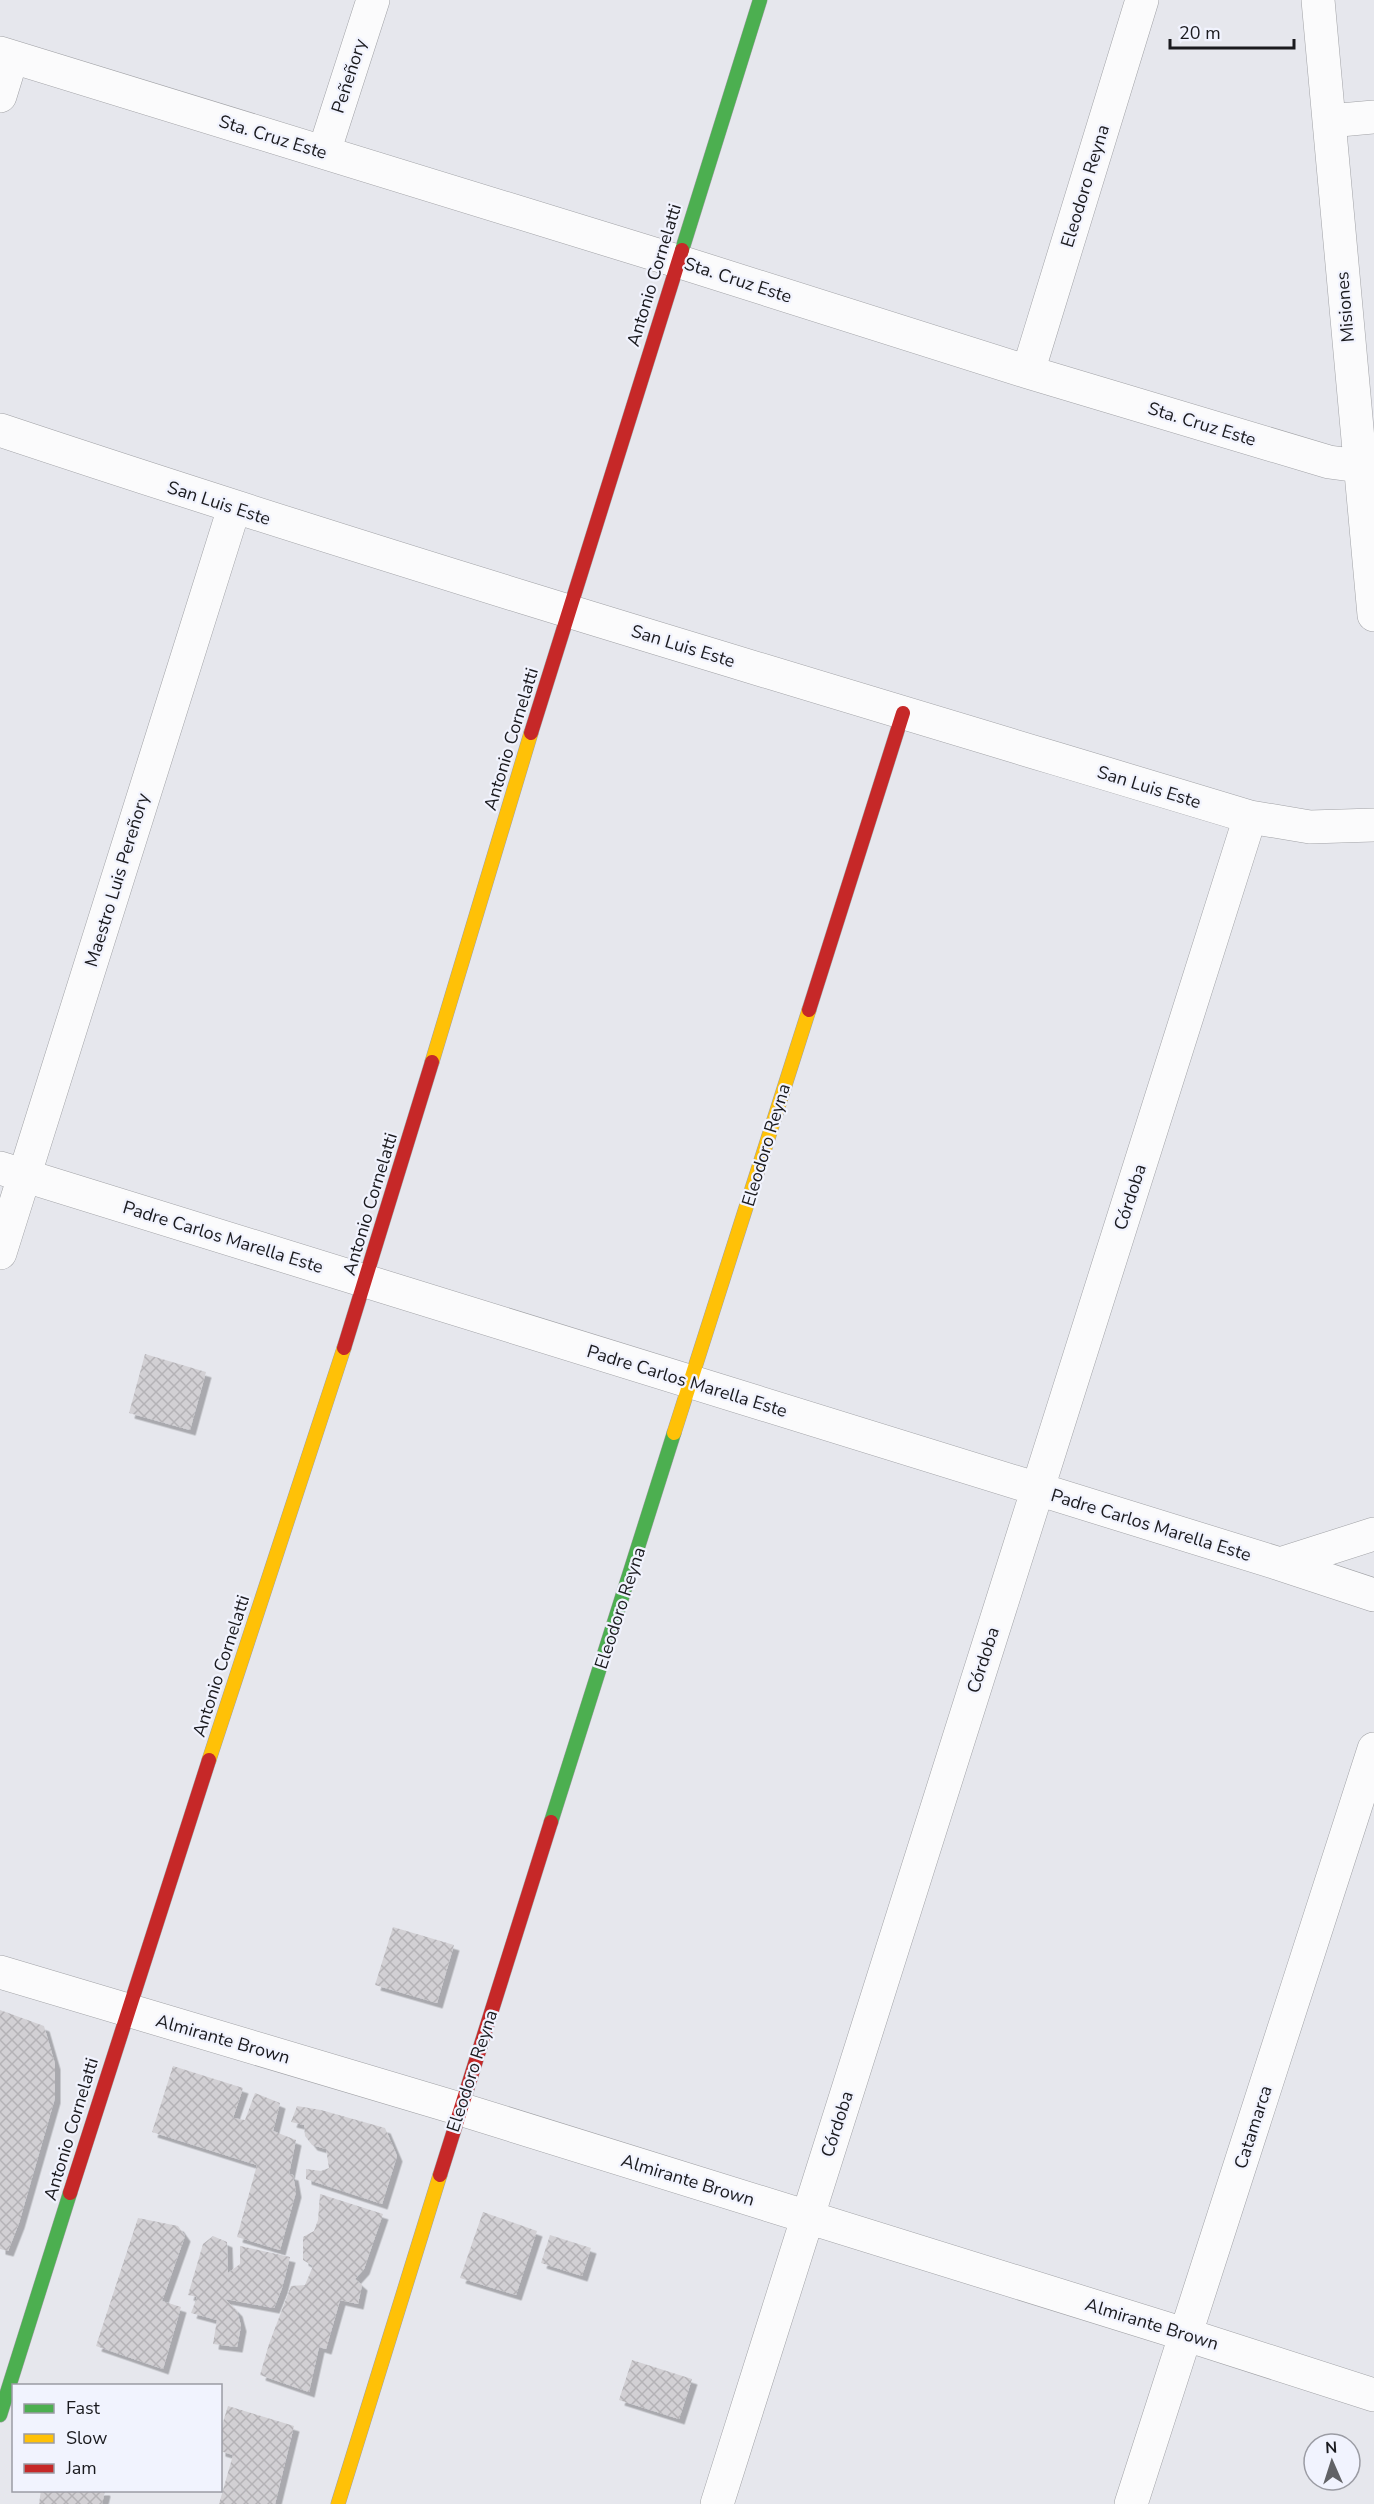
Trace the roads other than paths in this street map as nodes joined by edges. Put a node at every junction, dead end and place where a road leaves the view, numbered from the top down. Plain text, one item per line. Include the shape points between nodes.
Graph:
1 (373, 0) edge
2 (760, 0) edge
3 (1142, 0) edge
4 (1318, 0) edge
5 (6, 55) edge
6 (0, 96) edge
7 (1374, 117) edge
8 (1329, 120) junction
9 (324, 152) junction
10 (677, 261) junction
11 (1028, 372) junction
12 (0, 430) edge
13 (1367, 468) edge
14 (234, 508) junction
15 (568, 611) junction
16 (1374, 615) edge
17 (903, 713) junction
18 (1250, 817) junction
19 (1374, 825) edge
20 (12, 1171) edge
21 (0, 1253) edge
22 (366, 1281) junction
23 (692, 1382) junction
24 (1037, 1490) junction
25 (1374, 1534) edge
26 (1280, 1564) junction
27 (1374, 1595) edge
28 (1374, 1749) edge
29 (0, 1972) edge
30 (127, 2011) junction
31 (460, 2109) junction
32 (807, 2218) junction
33 (1187, 2335) junction
34 (1374, 2395) edge
35 (0, 2415) edge
36 (338, 2504) edge
37 (717, 2504) edge
38 (1131, 2504) edge

1 - 9 street, Peñeñory
2 - 10 street, Antonio Cornelatti
3 - 11 street, Eleodoro Reyna
4 - 8 street, Misiones
5 - 6 street
5 - 9 street, Sta. Cruz Este
7 - 8 street
8 - 13 street, Misiones
9 - 10 street, Sta. Cruz Este
10 - 11 street, Sta. Cruz Este
10 - 15 street, Antonio Cornelatti
11 - 13 street, Sta. Cruz Este via 1329,462
12 - 14 street, San Luis Este
13 - 16 street, Misiones
14 - 15 street, San Luis Este
14 - 20 street, Maestro Luis Pereñory
15 - 17 street, San Luis Este
15 - 22 street, Antonio Cornelatti
17 - 18 street, San Luis Este
17 - 23 street, Eleodoro Reyna
18 - 19 street, San Luis Este via 1310,827
18 - 24 street, Córdoba
20 - 21 street, Maestro Luis Pereñory
20 - 22 street, Padre Carlos Marella Este
22 - 23 street, Padre Carlos Marella Este
22 - 30 street, Antonio Cornelatti
23 - 24 street, Padre Carlos Marella Este
23 - 31 street, Eleodoro Reyna
24 - 26 street, Padre Carlos Marella Este
24 - 32 street, Córdoba
25 - 26 street
26 - 27 street, Padre Carlos Marella Este
28 - 33 street, Catamarca
29 - 30 street, Almirante Brown
30 - 31 street, Almirante Brown
30 - 35 street, Antonio Cornelatti
31 - 32 street, Almirante Brown
31 - 36 street, Eleodoro Reyna
32 - 33 street, Almirante Brown
32 - 37 street, Córdoba
33 - 34 street, Almirante Brown
33 - 38 street, Catamarca

